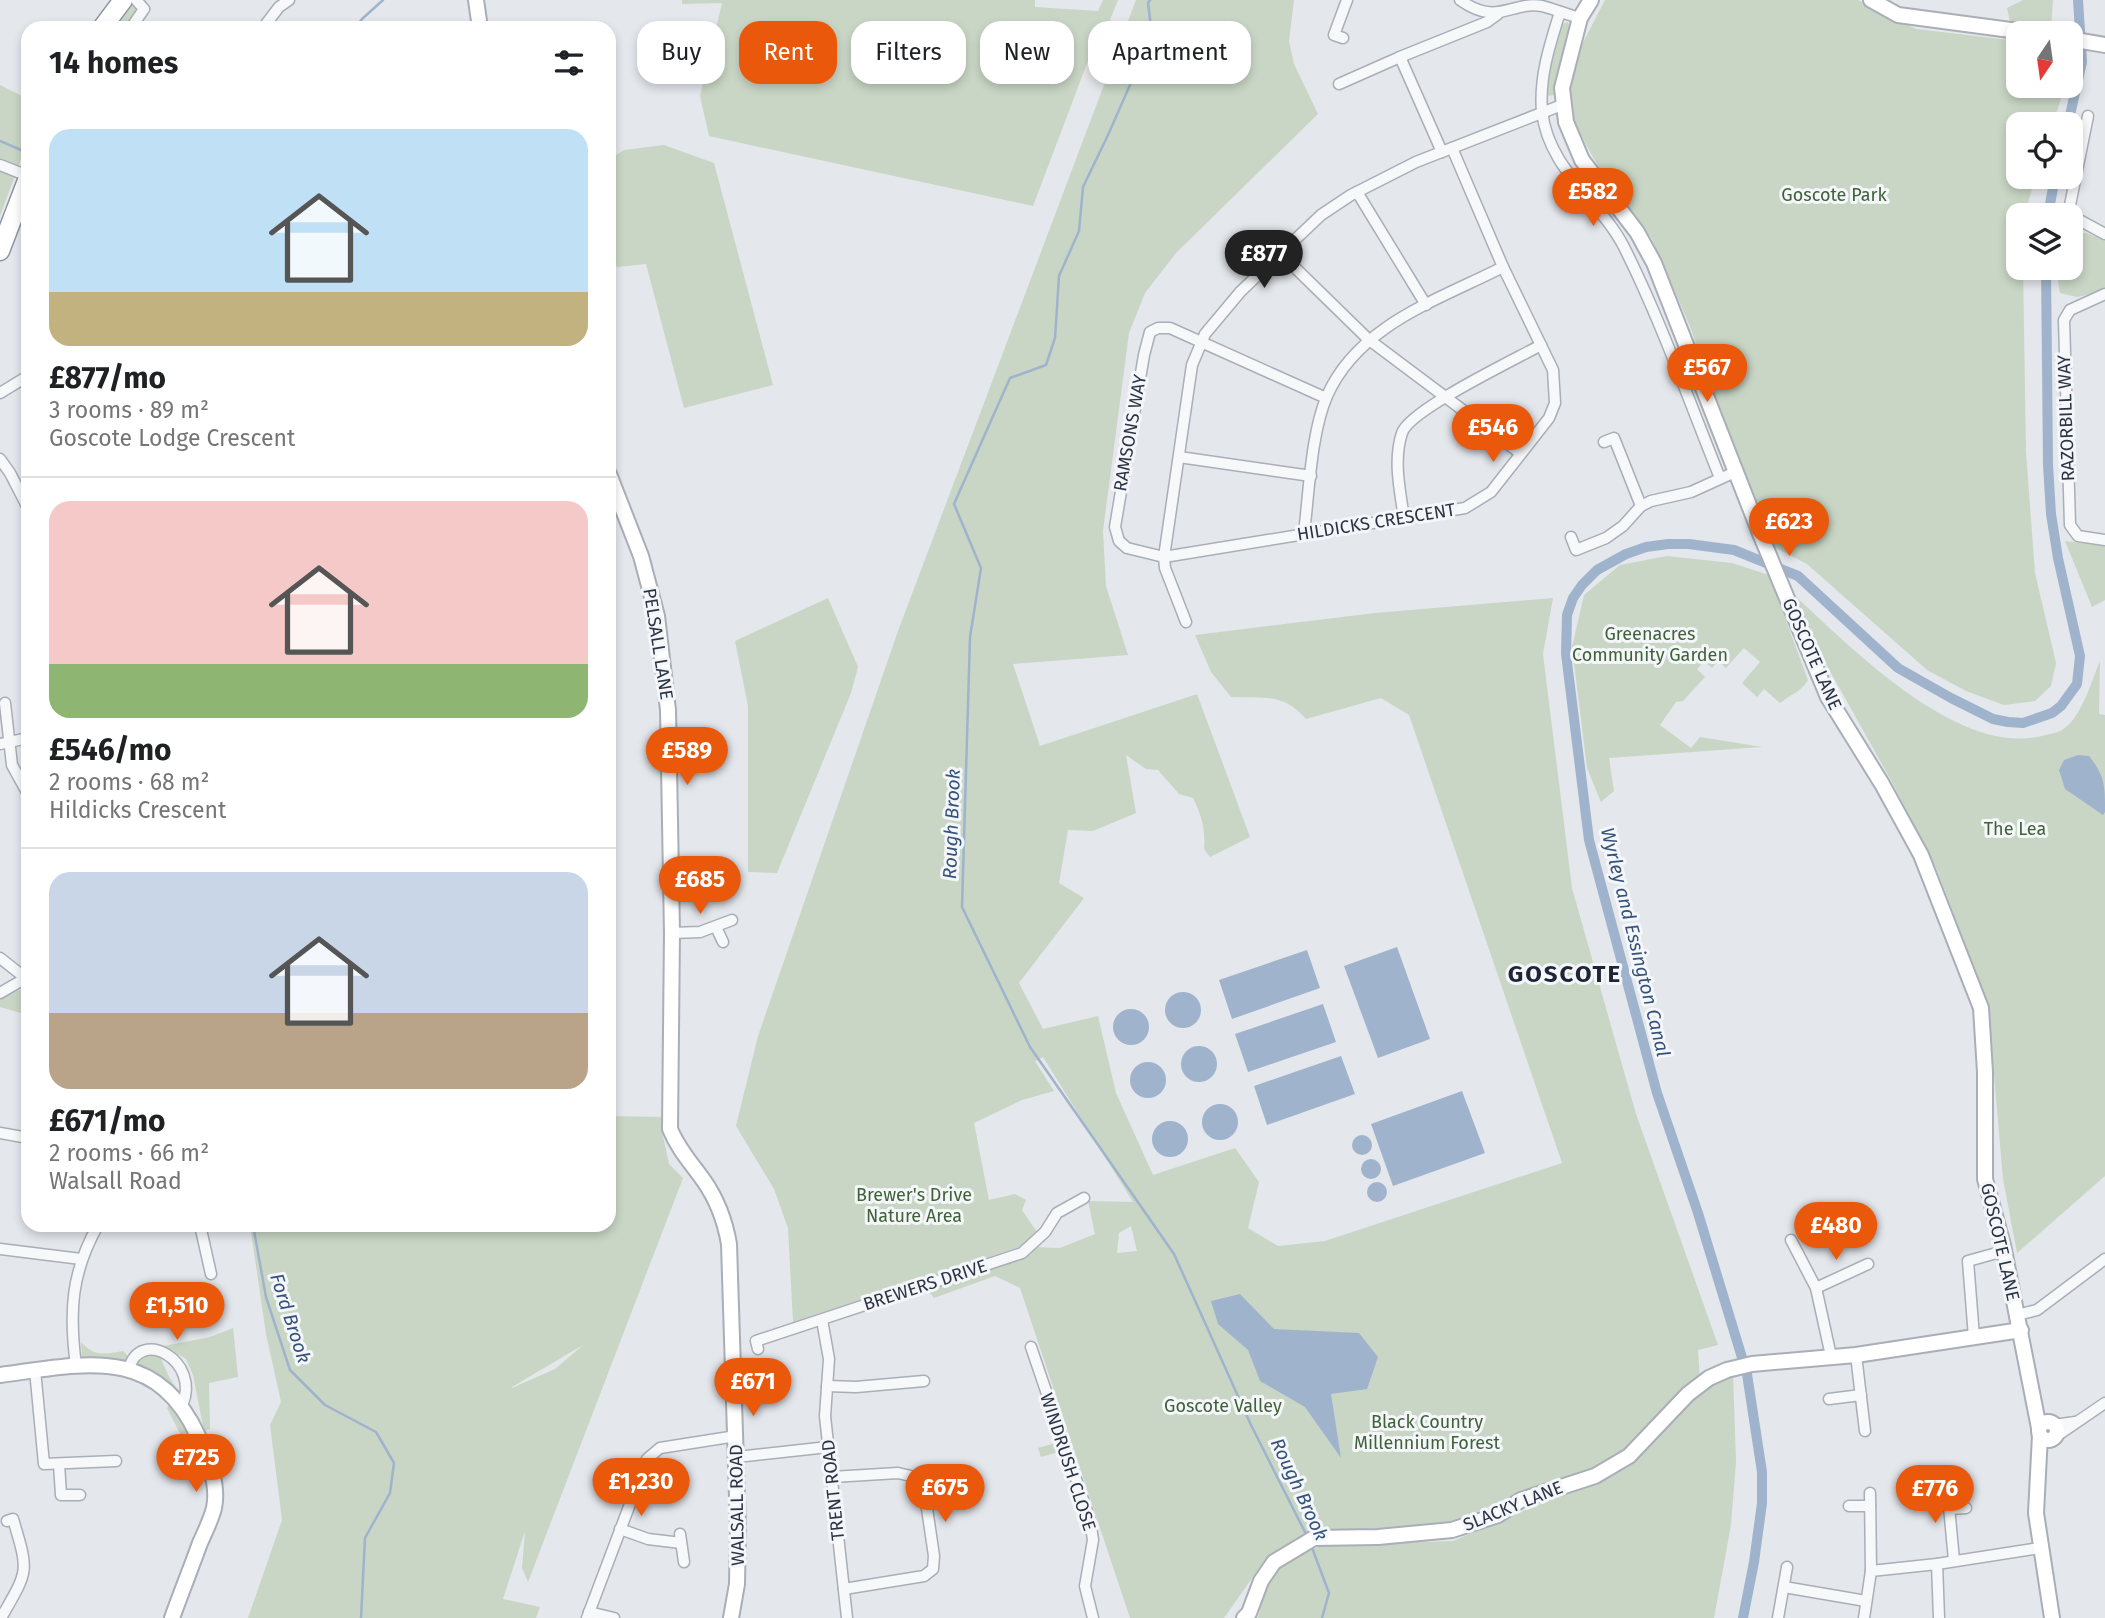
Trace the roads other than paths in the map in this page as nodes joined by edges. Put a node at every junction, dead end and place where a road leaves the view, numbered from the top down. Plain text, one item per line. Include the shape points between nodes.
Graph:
1 (123, 0) edge
2 (136, 0) edge
3 (475, 0) edge
4 (1347, 0) edge
5 (1460, 0) edge
6 (1591, 0) edge
7 (1871, 0) edge
8 (287, 2) edge
9 (1560, 12) junction
10 (1498, 14) junction
11 (1580, 18) junction
12 (107, 21) edge
13 (136, 21) edge
14 (269, 21) edge
15 (479, 21) edge
16 (2006, 29) edge
17 (1343, 38) dead end
18 (1400, 57) junction
19 (1339, 84) dead end
20 (1562, 105) junction
21 (1542, 111) junction
22 (2088, 116) dead end
23 (1447, 150) junction
24 (0, 166) edge
25 (21, 174) edge
26 (1357, 192) junction
27 (21, 196) edge
28 (2070, 203) edge
29 (2083, 223) edge
30 (2105, 234) edge
31 (0, 251) edge
32 (1280, 254) junction
33 (1503, 267) junction
34 (2105, 294) edge
35 (1426, 305) junction
36 (1682, 333) junction
37 (1368, 339) junction
38 (1666, 341) junction
39 (1201, 342) junction
40 (1541, 345) junction
41 (21, 380) edge
42 (0, 393) edge
43 (1445, 396) junction
44 (1326, 398) junction
45 (1604, 442) dead end
46 (1520, 453) junction
47 (1179, 457) junction
48 (0, 459) edge
49 (1735, 472) junction
50 (1311, 476) junction
51 (1720, 478) junction
52 (616, 492) edge
53 (21, 494) edge
54 (1641, 506) junction
55 (1404, 518) junction
56 (1304, 533) junction
57 (1571, 537) dead end
58 (2105, 540) edge
59 (1164, 557) junction
60 (1186, 622) dead end
61 (5, 703) dead end
62 (4, 743) edge
63 (21, 781) edge
64 (732, 920) dead end
65 (716, 927) junction
66 (672, 933) junction
67 (723, 942) dead end
68 (0, 958) edge
69 (21, 974) edge
70 (21, 982) edge
71 (0, 993) edge
72 (669, 1114) joint
73 (0, 1133) edge
74 (21, 1137) edge
75 (1084, 1198) dead end
76 (94, 1232) edge
77 (201, 1232) edge
78 (1791, 1240) dead end
79 (0, 1249) edge
80 (2004, 1251) junction
81 (81, 1259) junction
82 (2105, 1259) edge
83 (1868, 1264) dead end
84 (210, 1274) dead end
85 (1816, 1288) junction
86 (822, 1320) junction
87 (2019, 1322) junction
88 (1974, 1337) junction
89 (1031, 1347) dead end
90 (758, 1349) dead end
91 (1856, 1355) junction
92 (1831, 1356) junction
93 (76, 1366) junction
94 (129, 1369) junction
95 (35, 1370) junction
96 (882, 1373) dead end
97 (0, 1375) edge
98 (924, 1381) dead end
99 (884, 1384) junction
100 (827, 1386) junction
101 (1861, 1395) junction
102 (1829, 1398) dead end
103 (2105, 1403) edge
104 (183, 1406) junction
105 (2048, 1431) junction
106 (1865, 1432) dead end
107 (736, 1437) junction
108 (828, 1447) junction
109 (737, 1457) junction
110 (116, 1461) dead end
111 (60, 1464) junction
112 (832, 1477) junction
113 (1947, 1486) dead end
114 (1870, 1493) dead end
115 (80, 1495) dead end
116 (1849, 1506) dead end
117 (1870, 1506) junction
118 (1966, 1508) dead end
119 (1949, 1509) junction
120 (7, 1521) dead end
121 (620, 1529) junction
122 (2040, 1548) junction
123 (1954, 1560) junction
124 (684, 1562) dead end
125 (1937, 1564) junction
126 (1787, 1567) dead end
127 (1871, 1571) junction
128 (1784, 1587) junction
129 (844, 1589) junction
130 (1866, 1601) junction
131 (588, 1615) edge
132 (1, 1618) edge
133 (172, 1618) edge
134 (614, 1618) edge
135 (732, 1618) edge
136 (847, 1618) edge
137 (1093, 1618) edge
138 (1244, 1618) edge
139 (1778, 1618) edge
140 (1864, 1618) edge
141 (1939, 1618) edge
142 (2052, 1618) edge

1 - 12 highway
2 - 13 street via 144,9
3 - 15 street
4 - 17 street via 1335,35
5 - 10 street
6 - 11 street, GOSCOTE LANE
7 - 16 street via 1898,15
8 - 14 street
9 - 10 street via 1540,6
9 - 11 street
9 - 21 street via 1545,62
10 - 18 street via 1487,23
11 - 20 street, GOSCOTE LANE
18 - 19 street
18 - 23 street, HILDICKS CRESCENT
20 - 21 street
20 - 36 street, GOSCOTE LANE via 1582,159 1637,232 1654,263
21 - 23 street
21 - 38 street via 1557,158 1622,244
22 - 28 street
23 - 26 street
23 - 33 street, HILDICKS CRESCENT
24 - 25 street
26 - 32 street via 1321,215
26 - 35 street
27 - 31 highway
29 - 30 street
32 - 37 street
32 - 39 street via 1241,290
33 - 35 street
33 - 40 street, HILDICKS CRESCENT
34 - 58 street, RAZORBILL WAY via 2070,310 2064,320 2070,525 2078,536
35 - 37 street
36 - 38 street
36 - 49 street, GOSCOTE LANE
37 - 43 street
37 - 44 street via 1345,364
38 - 51 street
39 - 44 street
39 - 47 street via 1192,365
39 - 59 street, RAMSONS WAY via 1170,328 1158,328 1150,332 1143,355 1115,527 1127,548
40 - 43 street
40 - 46 street, HILDICKS CRESCENT via 1553,370 1555,403 1549,418
41 - 42 street
43 - 46 street
43 - 55 street via 1402,429 1397,466
44 - 50 street
45 - 54 street via 1614,438
46 - 55 street, HILDICKS CRESCENT via 1479,501 1465,508
47 - 50 street
47 - 59 street
48 - 53 street
49 - 51 street
49 - 80 street, GOSCOTE LANE via 1828,697 1922,855 1980,1008 1985,1179
50 - 56 street
51 - 54 street via 1691,492
52 - 66 street, PELSALL LANE via 641,556 657,616 668,710
54 - 57 street via 1623,526 1588,547 1576,550
55 - 56 street, HILDICKS CRESCENT
56 - 59 street, HILDICKS CRESCENT
59 - 60 street
61 - 62 street
62 - 63 street
64 - 65 street
65 - 66 street
65 - 67 street
66 - 72 street, PELSALL LANE
68 - 69 street
70 - 71 street
72 - 107 street, WALSALL ROAD via 680,1150 709,1188 724,1218 729,1244
73 - 74 street
75 - 86 street, BREWERS DRIVE via 1057,1213 1022,1253
76 - 81 street
77 - 84 street
78 - 85 street
79 - 81 street
80 - 87 street, GOSCOTE LANE
80 - 88 street via 1968,1261
81 - 93 street via 72,1316
82 - 87 street
83 - 85 street
85 - 92 street
86 - 90 street, BREWERS DRIVE via 756,1341
86 - 100 street, TRENT ROAD via 829,1359
87 - 88 street, SLACKY LANE
87 - 105 street, GOSCOTE LANE via 2035,1409
88 - 91 street, SLACKY LANE
89 - 137 street, WINDRUSH CLOSE via 1090,1520 1093,1537 1084,1586
91 - 92 street, SLACKY LANE
91 - 101 street
92 - 138 street, SLACKY LANE via 1752,1363 1709,1378 1629,1456 1595,1476 1521,1500 1498,1515 1452,1530 1314,1538 1274,1562
93 - 94 street
93 - 95 street
94 - 104 street via 172,1394
94 - 104 street via 139,1352 158,1350 177,1360 185,1374
95 - 97 street
95 - 111 street via 44,1464
96 - 99 street
98 - 99 street
99 - 100 street
100 - 108 street, TRENT ROAD
101 - 102 street
101 - 106 street
103 - 105 street via 2075,1422
104 - 133 street via 208,1458 214,1508
105 - 122 street via 2035,1497
107 - 109 street, WALSALL ROAD
107 - 121 street via 660,1448 647,1459
108 - 109 street
108 - 112 street, TRENT ROAD
109 - 135 street, WALSALL ROAD via 737,1584
110 - 111 street
111 - 115 street via 61,1495
112 - 129 street, TRENT ROAD
112 - 129 street via 898,1472 915,1477 924,1488 934,1556 933,1569 924,1576
113 - 119 street
114 - 117 street
116 - 117 street
117 - 127 street
118 - 119 street
119 - 123 street
120 - 132 street via 13,1519 26,1565 23,1580
121 - 124 street via 648,1539 680,1538
121 - 131 street
122 - 123 street
122 - 142 street
123 - 125 street
125 - 127 street
125 - 141 street
126 - 128 street
127 - 130 street
128 - 130 street
128 - 139 street
129 - 136 street, TRENT ROAD
130 - 140 street
131 - 134 street

